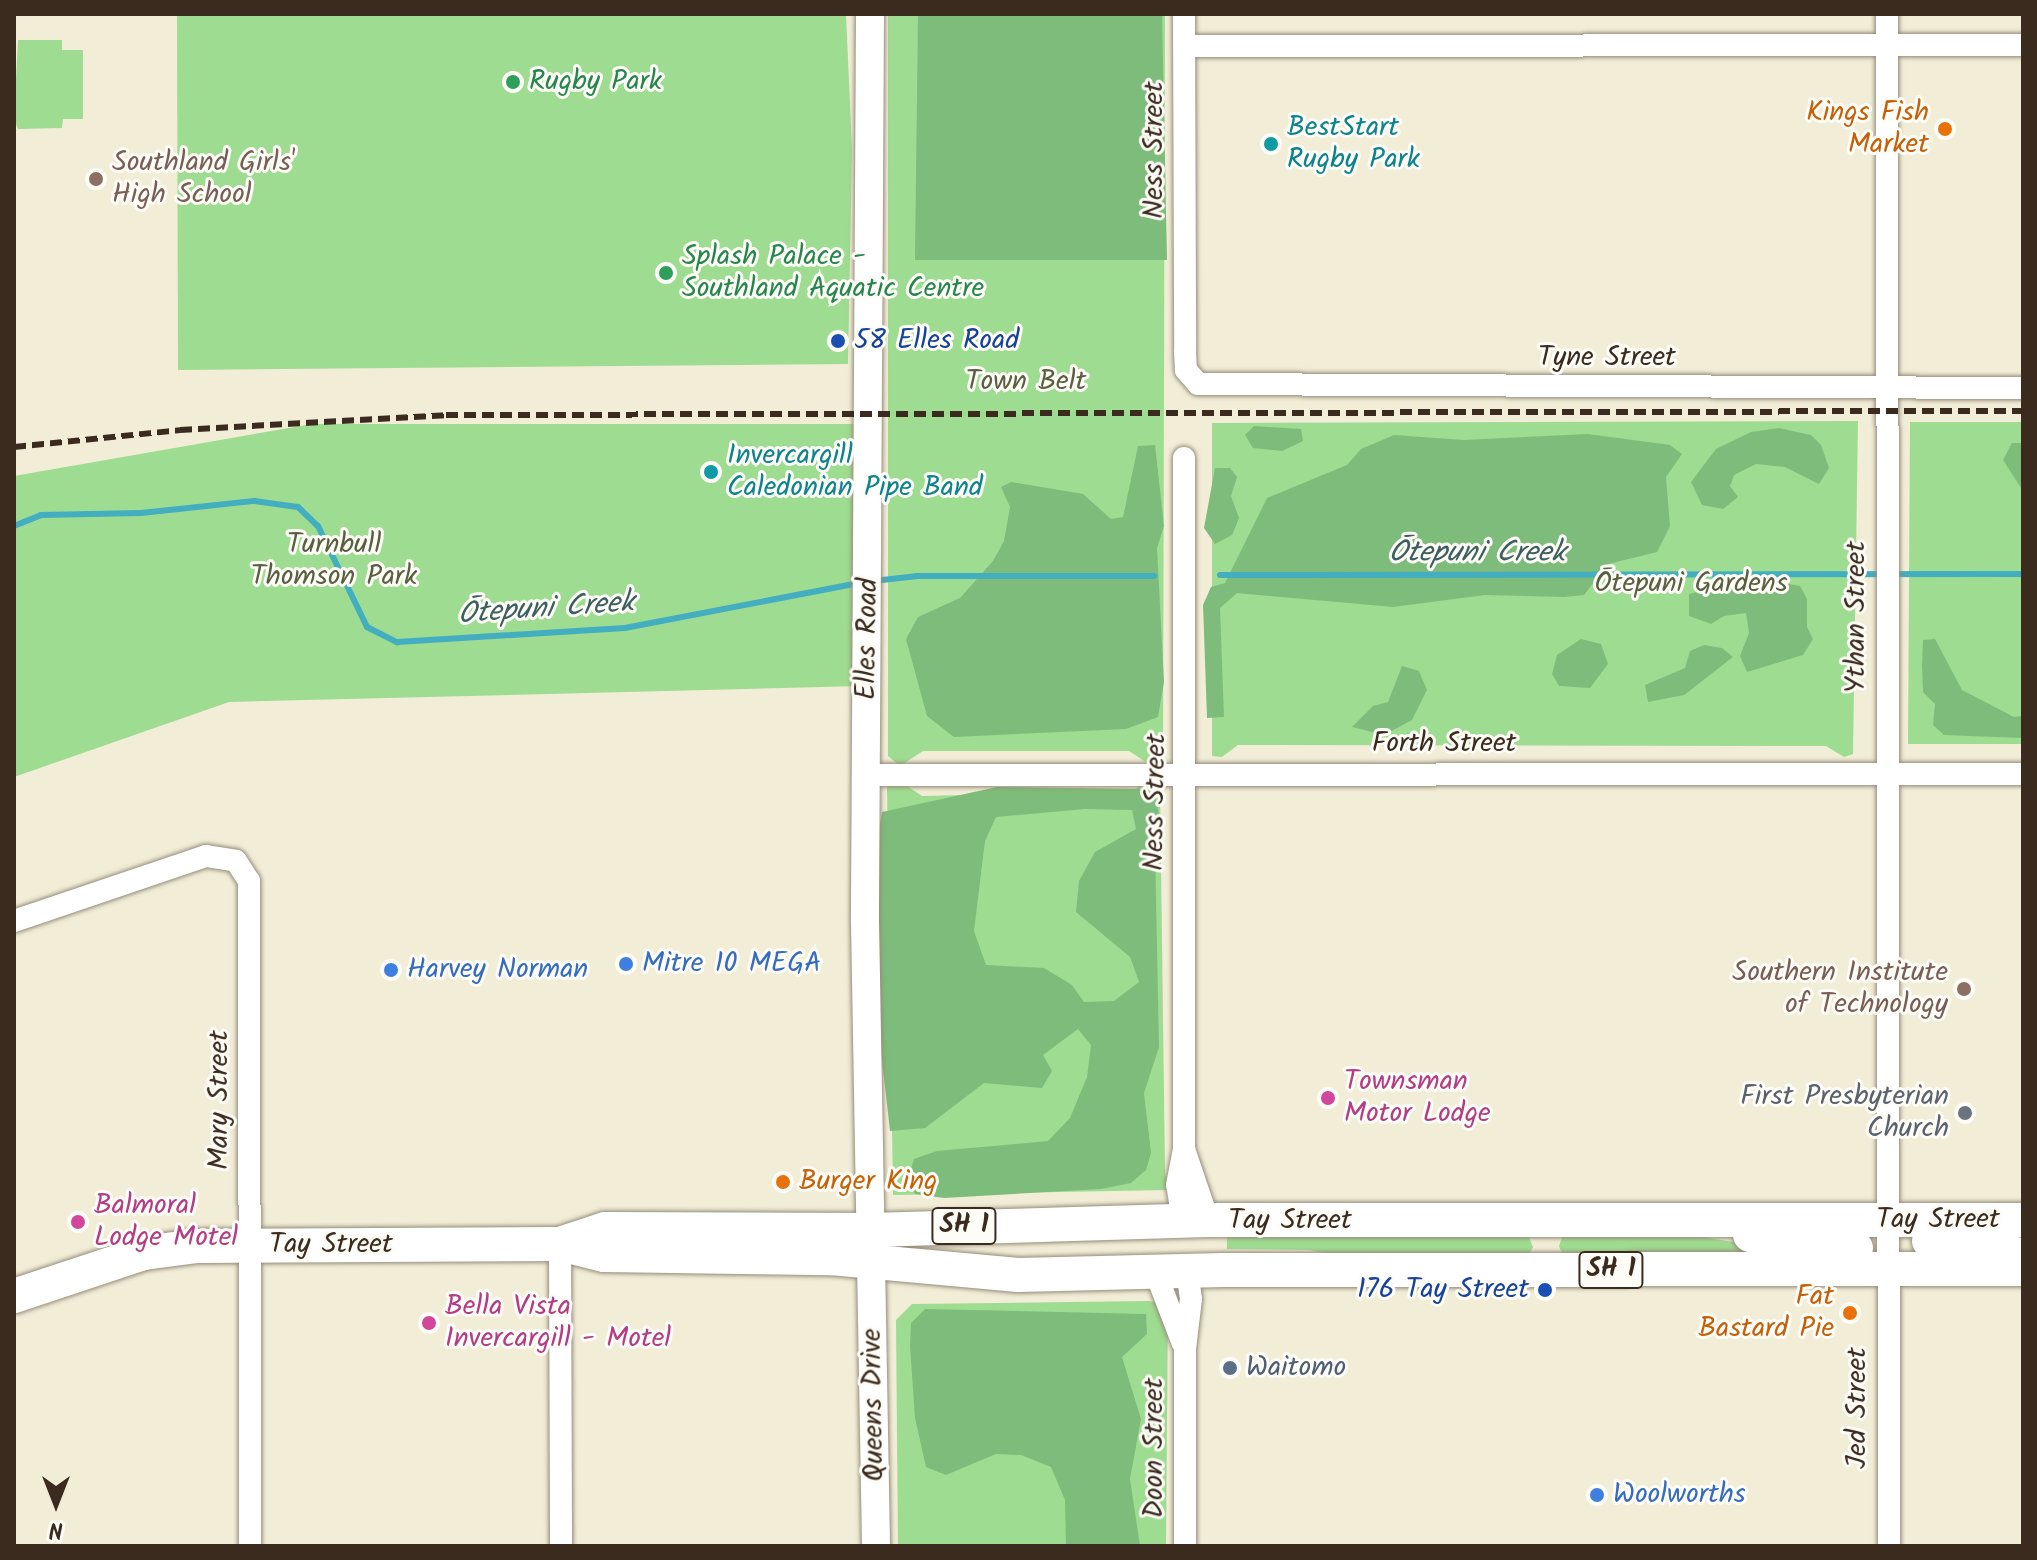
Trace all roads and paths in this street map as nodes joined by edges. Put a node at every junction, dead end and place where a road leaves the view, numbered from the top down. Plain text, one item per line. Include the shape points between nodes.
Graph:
1 (870, 14) edge
2 (1184, 14) edge
3 (1887, 14) edge
4 (1887, 45) junction
5 (2023, 45) edge
6 (1185, 46) junction
7 (1193, 380) joint
8 (1888, 388) junction
9 (2023, 388) edge
10 (1184, 458) dead end
11 (1184, 774) junction
12 (1887, 774) junction
13 (2023, 774) edge
14 (866, 775) junction
15 (14, 921) edge
16 (2023, 1220) edge
17 (1135, 1221) junction
18 (1196, 1221) junction
19 (1545, 1221) junction
20 (560, 1244) junction
21 (1888, 1245) junction
22 (250, 1246) junction
23 (871, 1247) junction
24 (2023, 1255) edge
25 (2023, 1269) edge
26 (1239, 1270) junction
27 (1545, 1270) junction
28 (1171, 1271) junction
29 (14, 1296) edge
30 (1185, 1349) junction
31 (250, 1546) edge
32 (561, 1546) edge
33 (876, 1546) edge
34 (1185, 1546) edge
35 (1889, 1546) edge

1 - 14 main road, Elles Road
2 - 6 street, Ness Street
3 - 4 street, Ythan Street
4 - 5 street
4 - 6 street
4 - 8 street, Ythan Street
6 - 7 street, Ness Street via 1185,352
7 - 8 street, Tyne Street via 1215,387
8 - 9 street, Tyne Street
8 - 12 street, Ythan Street
10 - 11 street, Ness Street
11 - 12 street, Forth Street
11 - 14 street, Forth Street
11 - 18 street, Ness Street via 1184,1148 1177,1185
12 - 13 street, Forth Street
12 - 21 street, Ythan Street
14 - 23 main road, Elles Road
15 - 22 street, Mary Street via 194,859 227,856 244,870 251,898
16 - 21 highway, Tay Street / SH 1
17 - 18 highway, Tay Street / SH 1
17 - 23 highway, Tay Street / SH 1
17 - 28 highway via 1166,1243
18 - 19 highway, Tay Street / SH 1
18 - 26 highway via 1199,1246
19 - 21 highway, Tay Street / SH 1 via 1662,1221
19 - 27 highway
20 - 22 highway, Tay Street / SH 1
20 - 23 highway, Tay Street / SH 1 via 605,1229
20 - 32 street
21 - 24 highway via 1963,1242
21 - 25 highway, Tay Street / SH 1
21 - 27 highway, Tay Street / SH 1
21 - 35 street, Jed Street
22 - 29 highway, Tay Street / SH 1 via 144,1253
22 - 31 street, Mary Street
23 - 28 highway, Tay Street / SH 1 via 1018,1275
23 - 33 main road, Queens Drive
26 - 27 highway, Tay Street / SH 1
26 - 28 highway, Tay Street / SH 1
28 - 30 street, Doon Street
28 - 30 street, Doon Street via 1191,1299
30 - 34 street, Doon Street

